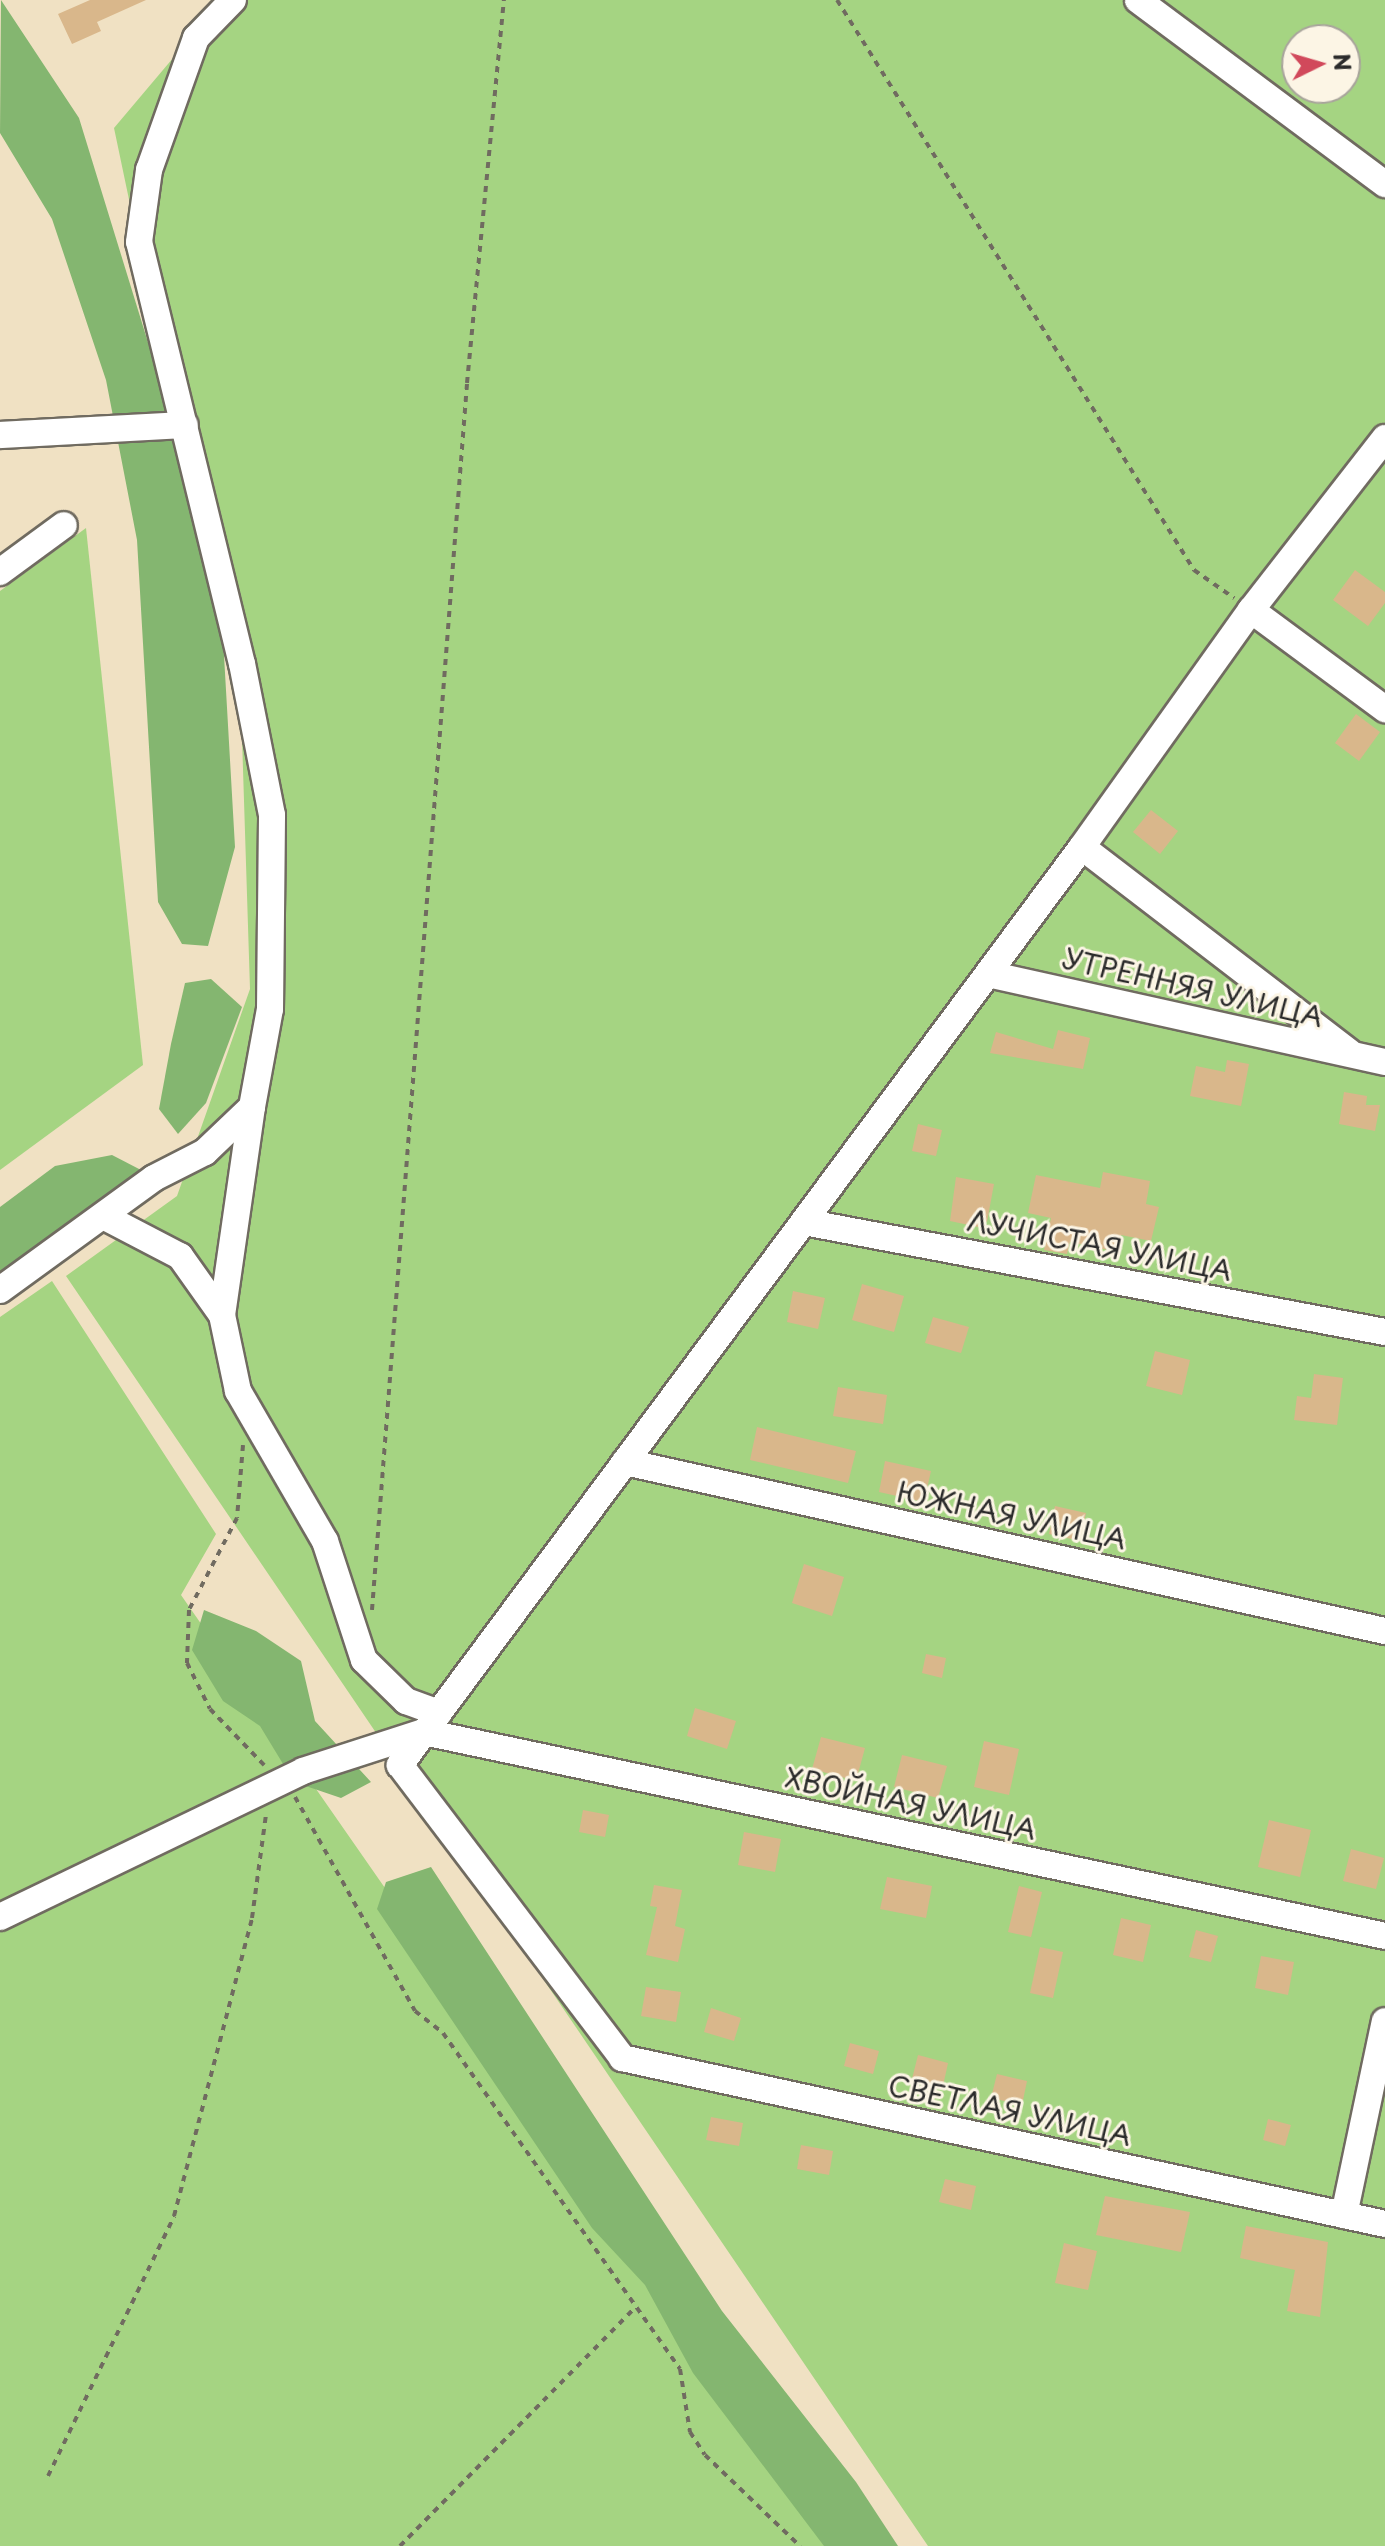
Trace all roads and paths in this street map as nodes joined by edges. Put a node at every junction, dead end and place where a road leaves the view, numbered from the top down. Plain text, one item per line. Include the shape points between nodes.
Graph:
1 (233, 0) edge
2 (504, 0) edge
3 (837, 0) edge
4 (1138, 0) edge
5 (1385, 184) edge
6 (185, 425) junction
7 (0, 435) edge
8 (1385, 438) edge
9 (64, 525) dead end
10 (0, 572) edge
11 (1251, 610) junction
12 (1385, 709) edge
13 (1082, 847) junction
14 (988, 974) junction
15 (1355, 1056) junction
16 (1385, 1062) edge
17 (252, 1107) junction
18 (103, 1216) junction
19 (804, 1222) junction
20 (0, 1290) edge
21 (222, 1315) junction
22 (1385, 1332) edge
23 (242, 1433) dead end
24 (625, 1462) junction
25 (371, 1613) dead end
26 (1385, 1631) edge
27 (432, 1722) junction
28 (275, 1784) junction
29 (0, 1917) edge
30 (1385, 1936) edge
31 (1385, 2021) edge
32 (1344, 2215) junction
33 (1385, 2224) edge
34 (636, 2307) junction
35 (48, 2476) dead end
36 (400, 2546) edge
37 (800, 2546) edge

1 - 6 street via 196,38 149,170 139,242
2 - 25 path via 467,383
3 - 11 path via 1194,570
4 - 5 street
6 - 7 street
6 - 17 street via 272,815 270,1009
8 - 11 street
9 - 10 street
11 - 12 street
11 - 13 street
13 - 14 street
13 - 15 street
14 - 15 street, УТРЕННЯЯ УЛИЦА
14 - 19 street
15 - 16 street, УТРЕННЯЯ УЛИЦА
17 - 18 street via 205,1152 154,1178
17 - 21 street
18 - 20 street
18 - 21 street via 180,1256
19 - 22 street, ЛУЧИСТАЯ УЛИЦА
19 - 24 street
21 - 27 street, ХВОЙНАЯ УЛИЦА via 238,1391 325,1541 364,1660
23 - 28 path via 237,1518 189,1610 187,1663 210,1709
24 - 26 street, ЮЖНАЯ УЛИЦА
24 - 27 street
27 - 28 street
27 - 30 street, ХВОЙНАЯ УЛИЦА
27 - 32 street, СВЕТЛАЯ УЛИЦА via 400,1765 622,2058
28 - 29 street
28 - 34 path via 303,1806 415,2011 443,2033
28 - 35 path via 252,1918 174,2216
31 - 32 street
32 - 33 street, СВЕТЛАЯ УЛИЦА
34 - 36 path
34 - 37 path via 680,2369 690,2432 705,2455

